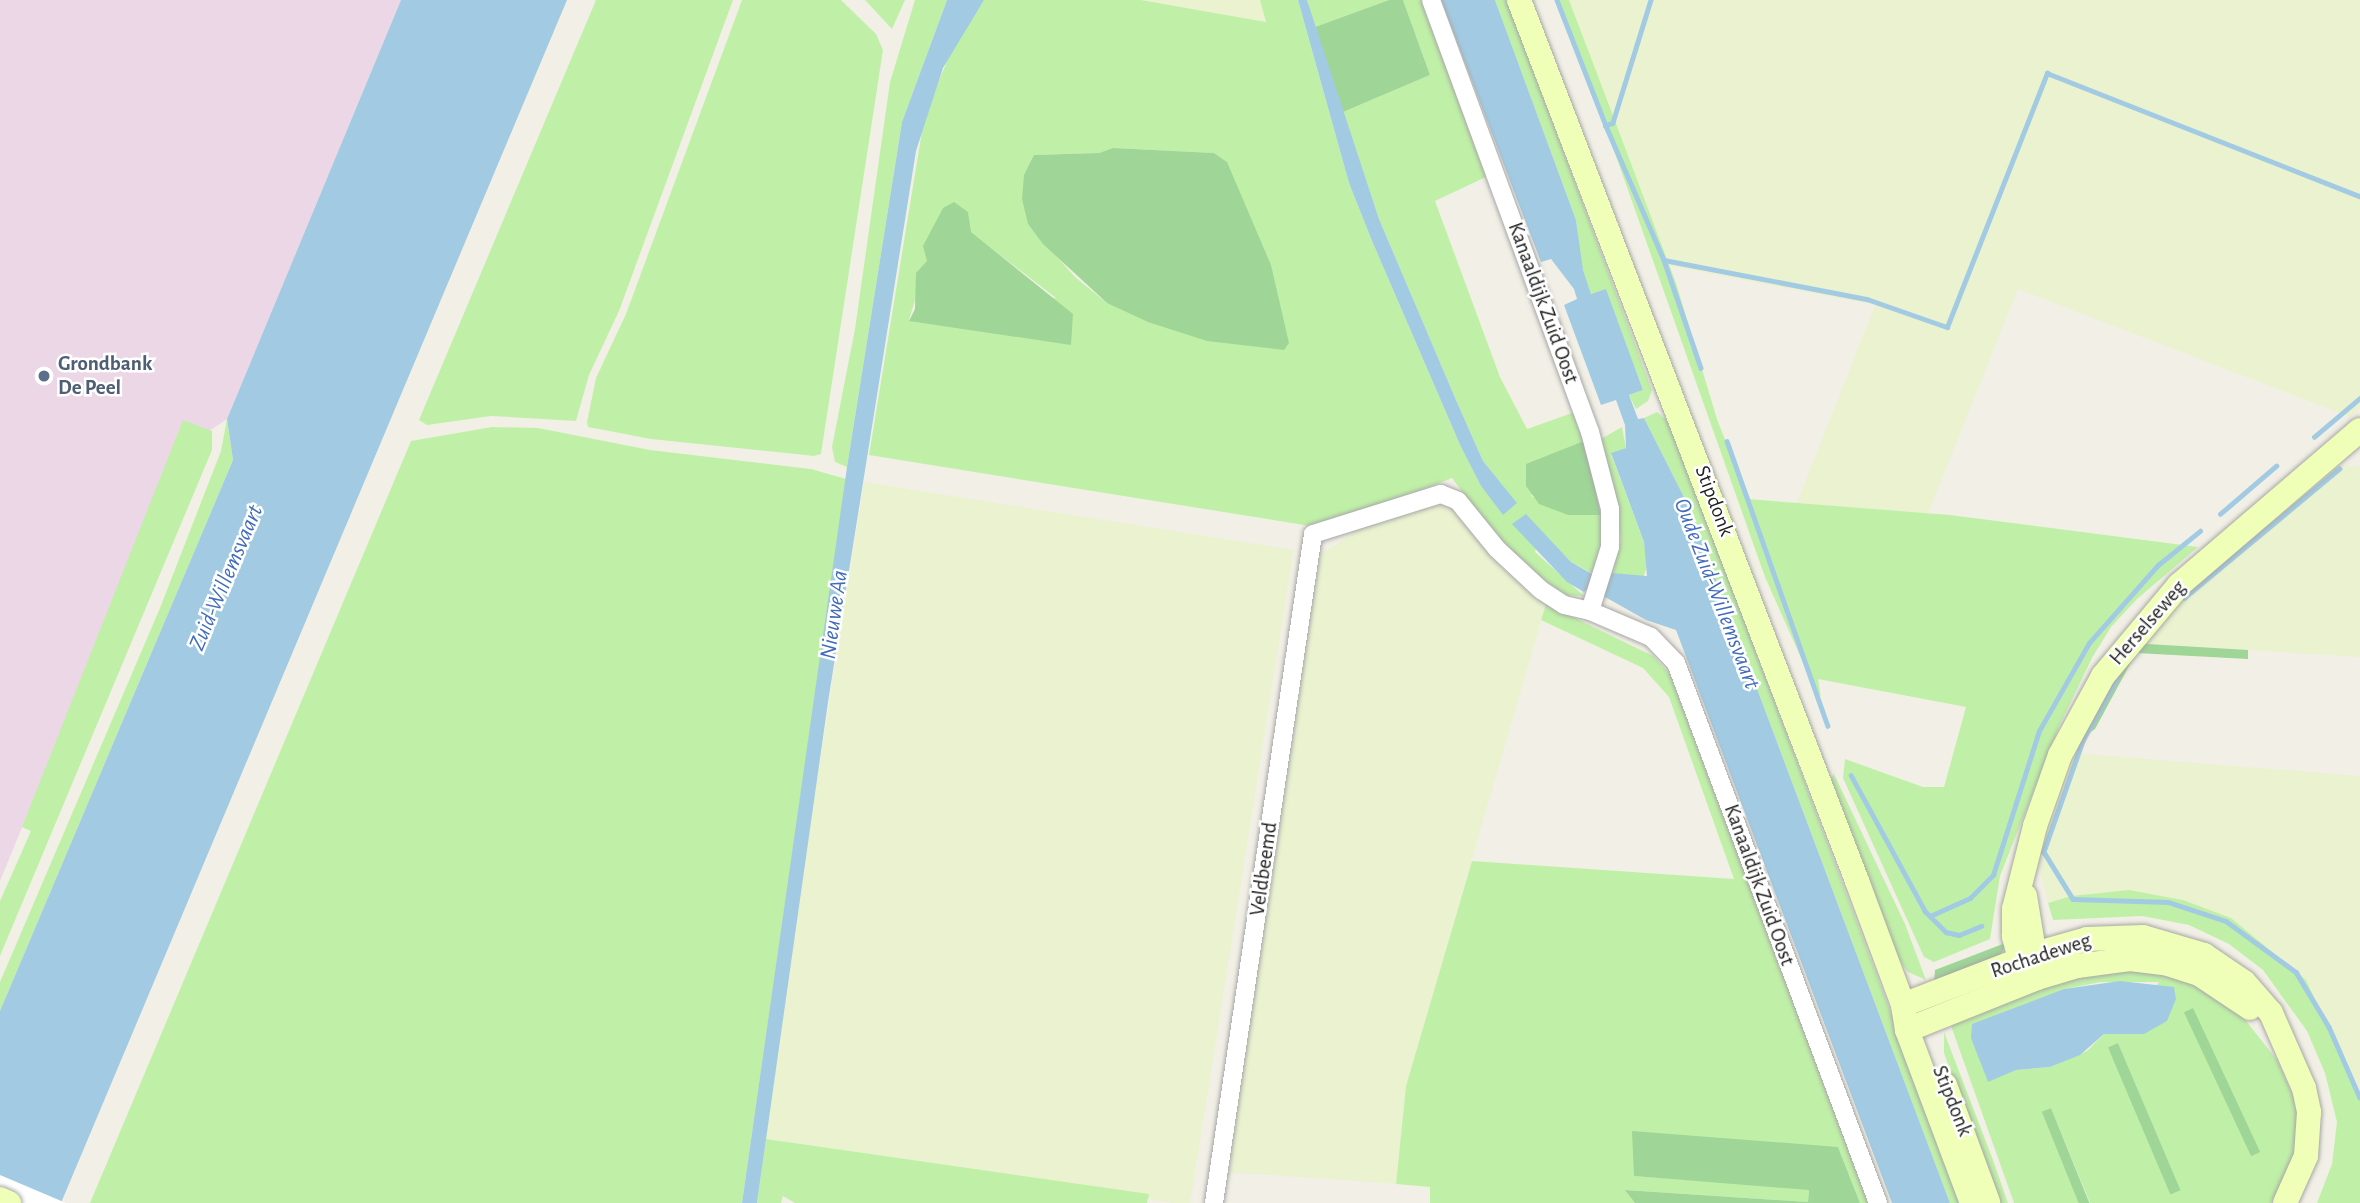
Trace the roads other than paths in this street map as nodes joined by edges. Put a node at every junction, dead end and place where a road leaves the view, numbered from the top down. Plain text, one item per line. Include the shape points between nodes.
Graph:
1 (1431, 0) edge
2 (1519, 0) edge
3 (2360, 430) edge
4 (1313, 534) joint
5 (1590, 611) junction
6 (2029, 956) junction
7 (2037, 978) junction
8 (1903, 1005) junction
9 (1914, 1027) junction
10 (2296, 1062) junction
11 (0, 1199) edge
12 (9, 1203) edge
13 (1214, 1203) edge
14 (1878, 1203) edge
15 (1972, 1203) edge
16 (1989, 1203) edge
17 (2285, 1203) edge

1 - 5 street, Kanaaldijk Zuid Oost via 1590,432 1610,509 1610,547
2 - 8 main road, Stipdonk
3 - 6 main road, Herselseweg via 2179,585 2103,676 2060,755 2022,877 2013,922
4 - 5 street, Kanaaldijk Zuid Oost via 1441,494 1458,500 1497,549 1541,590 1564,605
4 - 13 street, Veldbeemd
5 - 14 street, Kanaaldijk Zuid Oost via 1651,638 1676,663
6 - 7 main road
6 - 8 main road, Rochadeweg
6 - 10 main road, Rochadeweg via 2087,939 2126,936 2189,948 2232,971 2259,998 2281,1029
7 - 9 main road, Rochadeweg
7 - 10 main road, Rochadeweg via 2109,960 2146,960 2183,968 2239,998
8 - 9 main road, Stipdonk
9 - 15 main road, Stipdonk
9 - 16 main road, Stipdonk
10 - 17 main road, Rochadeweg via 2309,1128 2303,1168
11 - 12 main road

